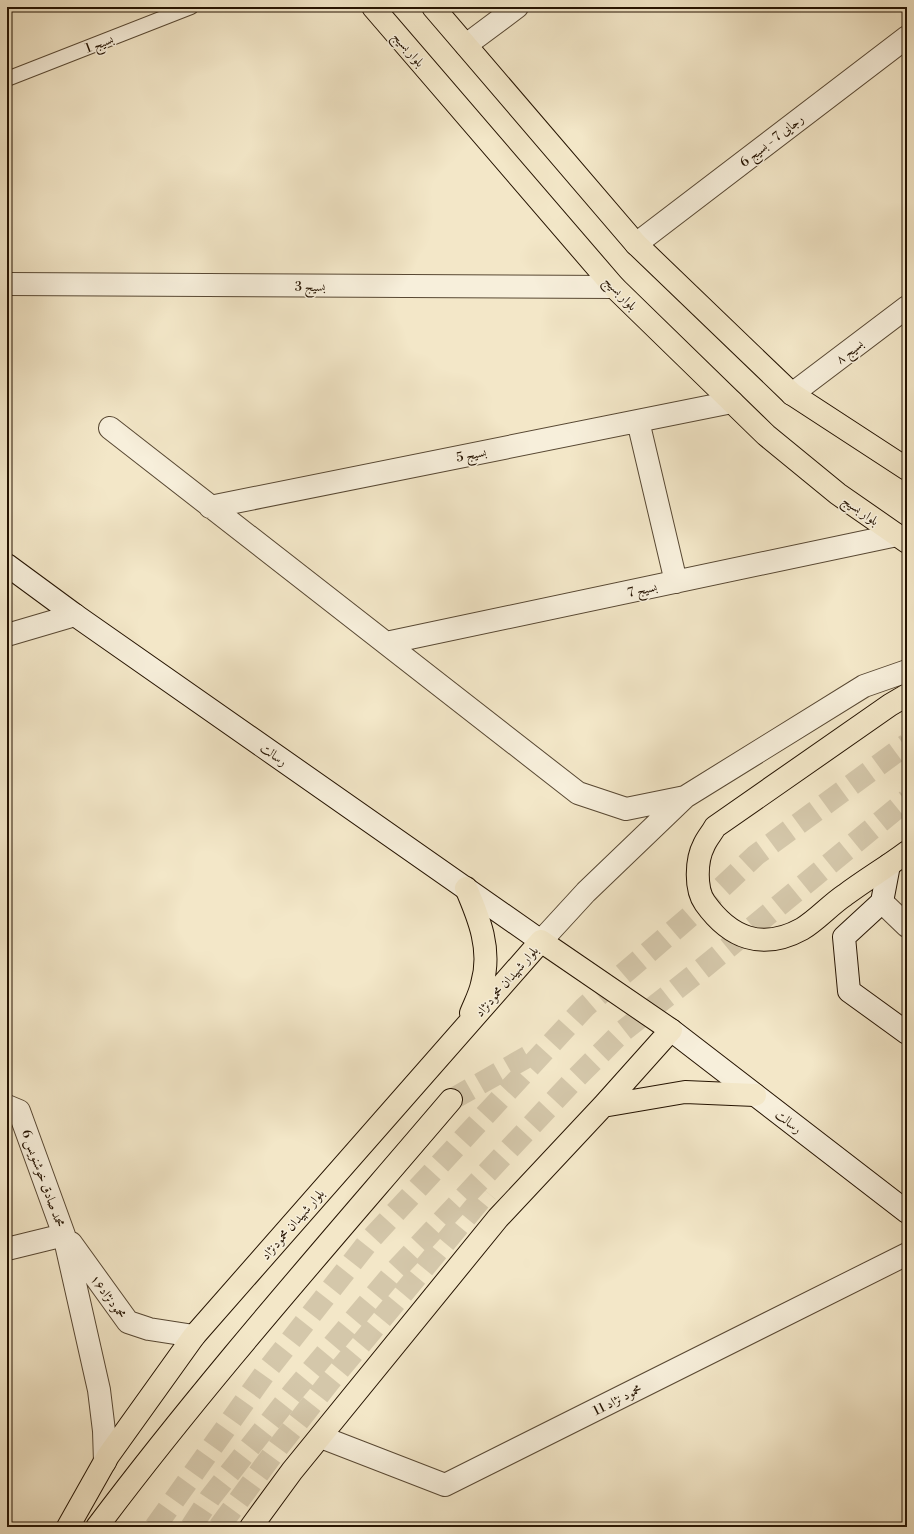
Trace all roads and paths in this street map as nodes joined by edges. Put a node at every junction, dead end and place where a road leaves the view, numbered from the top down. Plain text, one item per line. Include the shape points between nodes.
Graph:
1 (192, 7) edge
2 (373, 7) edge
3 (433, 7) edge
4 (517, 7) edge
5 (907, 37) edge
6 (466, 45) junction
7 (7, 79) edge
8 (636, 244) junction
9 (7, 284) edge
10 (614, 287) junction
11 (907, 308) edge
12 (792, 394) junction
13 (732, 402) junction
14 (638, 421) junction
15 (110, 428) dead end
16 (907, 469) edge
17 (210, 507) junction
18 (904, 540) edge
19 (7, 565) edge
20 (676, 582) junction
21 (75, 615) junction
22 (7, 635) edge
23 (386, 643) junction
24 (907, 670) edge
25 (907, 695) edge
26 (685, 797) junction
27 (907, 852) edge
28 (889, 865) junction
29 (466, 888) junction
30 (882, 902) junction
31 (907, 926) edge
32 (541, 941) junction
33 (466, 1027) junction
34 (671, 1030) junction
35 (907, 1033) edge
36 (755, 1095) junction
37 (451, 1100) tunnel mouth
38 (7, 1106) edge
39 (603, 1106) junction
40 (907, 1212) edge
41 (64, 1234) junction
42 (7, 1249) edge
43 (907, 1254) edge
44 (194, 1336) junction
45 (321, 1437) junction
46 (105, 1462) junction
47 (68, 1527) edge
48 (97, 1527) edge
49 (251, 1527) edge

1 - 7 lane, بسیج 1
2 - 10 main road, بلوار بسیج
3 - 6 main road
4 - 6 street
5 - 8 street, رجایی 7 - بسیج 6
6 - 8 main road
8 - 12 main road
9 - 10 street, بسیج 3
10 - 13 main road, بلوار بسیج
11 - 12 street, بسیج ۸
12 - 16 main road
13 - 14 street, بسیج 5
13 - 18 main road, بلوار بسیج via 766,435 838,494
14 - 17 street, بسیج 5
14 - 20 street
15 - 17 street
17 - 23 street
18 - 20 street, بسیج 7
19 - 21 street, رسالت
20 - 23 street, بسیج 7
21 - 22 street
21 - 29 street, رسالت
23 - 26 street via 578,793 626,809
24 - 26 street via 864,686
25 - 28 main road via 870,718 715,827 704,845 698,867 699,886 703,900 724,926 752,940 769,940 802,929 844,895
26 - 32 street via 586,892
27 - 28 main road
28 - 30 street
29 - 32 street, رسالت
29 - 33 main road via 480,920 486,949 483,983
30 - 31 street
30 - 35 street via 844,937 848,991
32 - 33 main road, بلوار شهیدان محمودنژاد
32 - 34 main road
33 - 44 main road, بلوار شهیدان محمودنژاد
34 - 36 street, رسالت
34 - 39 main road
36 - 39 main road via 685,1092
36 - 40 street, رسالت
37 - 48 main road via 249,1336
38 - 41 street, محمد صادق خوشنویس 6 via 19,1112
39 - 45 main road via 498,1218
41 - 42 street
41 - 44 street, محمودنژاد۱۶ via 128,1322 149,1329
41 - 46 street via 99,1390
43 - 45 street, محمود نژاد 11 via 445,1484
44 - 46 main road, بلوار شهیدان محمودنژاد
45 - 49 main road via 292,1471
46 - 47 main road, بلوار شهیدان محمودنژاد

